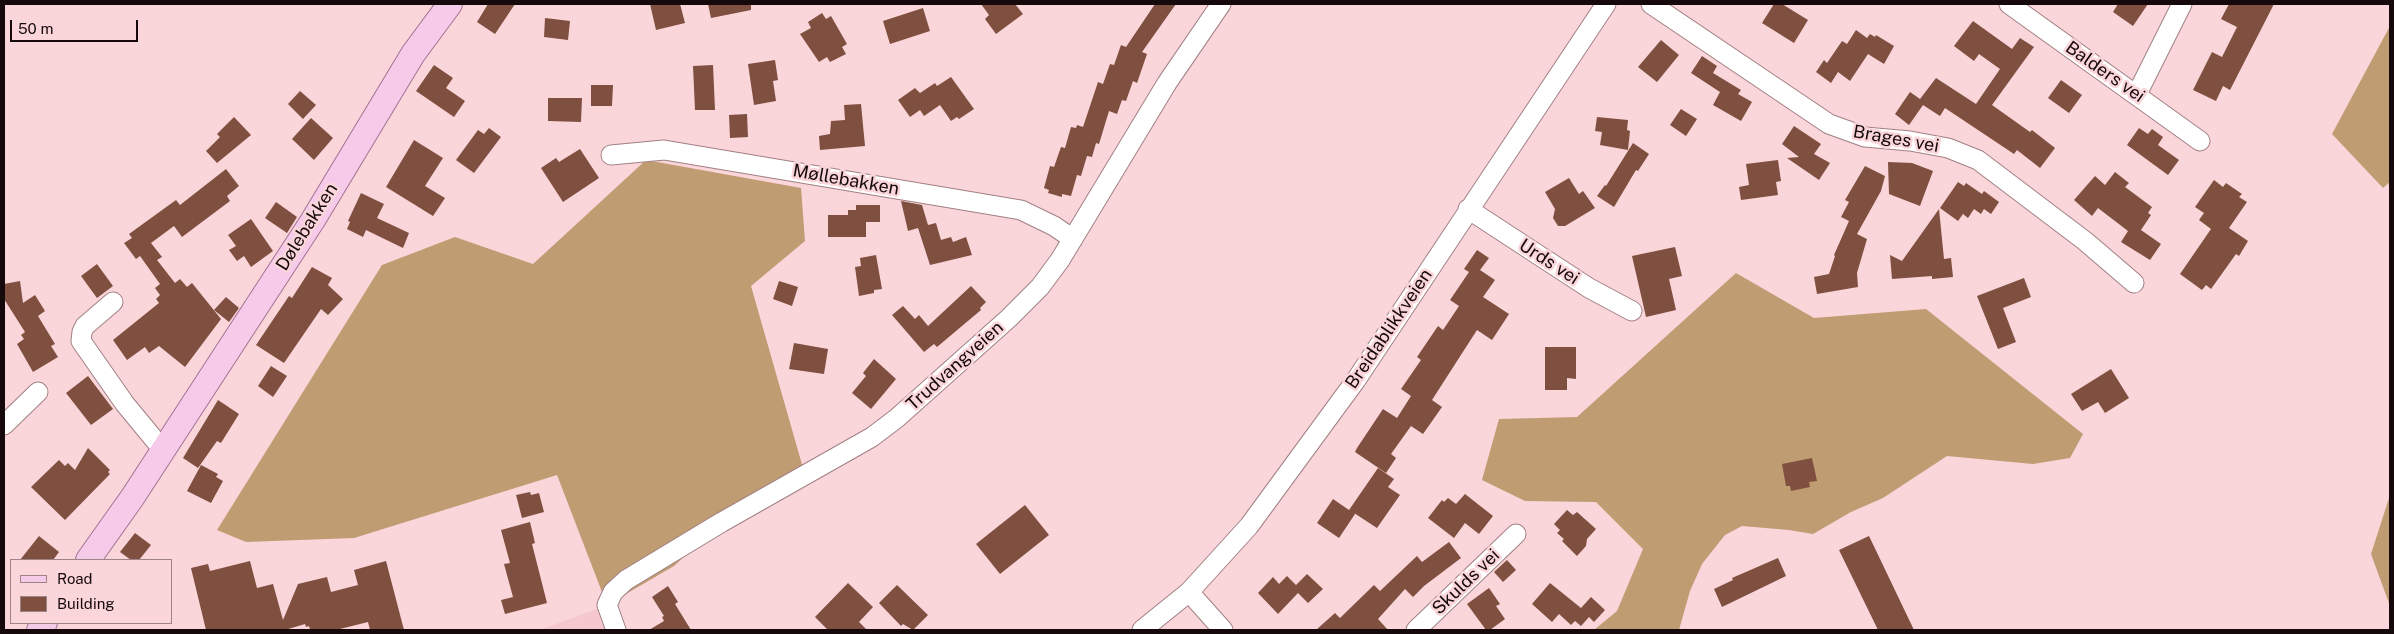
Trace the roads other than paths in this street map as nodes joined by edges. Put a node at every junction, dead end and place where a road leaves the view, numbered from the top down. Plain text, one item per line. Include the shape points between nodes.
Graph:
1 (450, 4) edge
2 (1221, 4) edge
3 (1606, 4) edge
4 (1651, 4) edge
5 (2009, 4) edge
6 (2182, 4) edge
7 (2137, 94) junction
8 (2200, 141) dead end
9 (611, 156) dead end
10 (1468, 210) junction
11 (1073, 239) junction
12 (2134, 283) dead end
13 (113, 302) dead end
14 (1632, 311) dead end
15 (38, 392) dead end
16 (4, 425) edge
17 (163, 450) junction
18 (1516, 534) dead end
19 (89, 559) edge
20 (1189, 592) junction
21 (616, 630) edge
22 (1142, 630) edge
23 (1223, 630) edge
24 (1416, 630) edge

1 - 17 main road, Dølebakken via 413,54 313,220
2 - 11 street, Trudvangveien via 1167,82
3 - 10 street, Breidablikkveien
4 - 12 street, Brages vei via 1829,124 1865,137 1948,148 1978,160 2085,241
5 - 7 street, Balders vei
6 - 7 street
7 - 8 street, Balders vei
9 - 11 street, Møllebakken via 664,150 1012,208 1054,226
10 - 14 street, Urds vei via 1589,288
10 - 20 street, Breidablikkveien via 1356,380 1300,457 1249,526
11 - 21 street, Trudvangveien via 1040,287 1016,312 898,418 872,437 722,522 619,586 607,605
13 - 17 street via 85,326 82,341
15 - 16 street
17 - 19 main road, Dølebakken
18 - 24 street, Skulds vei
20 - 22 street, Breidablikkveien
20 - 23 street

